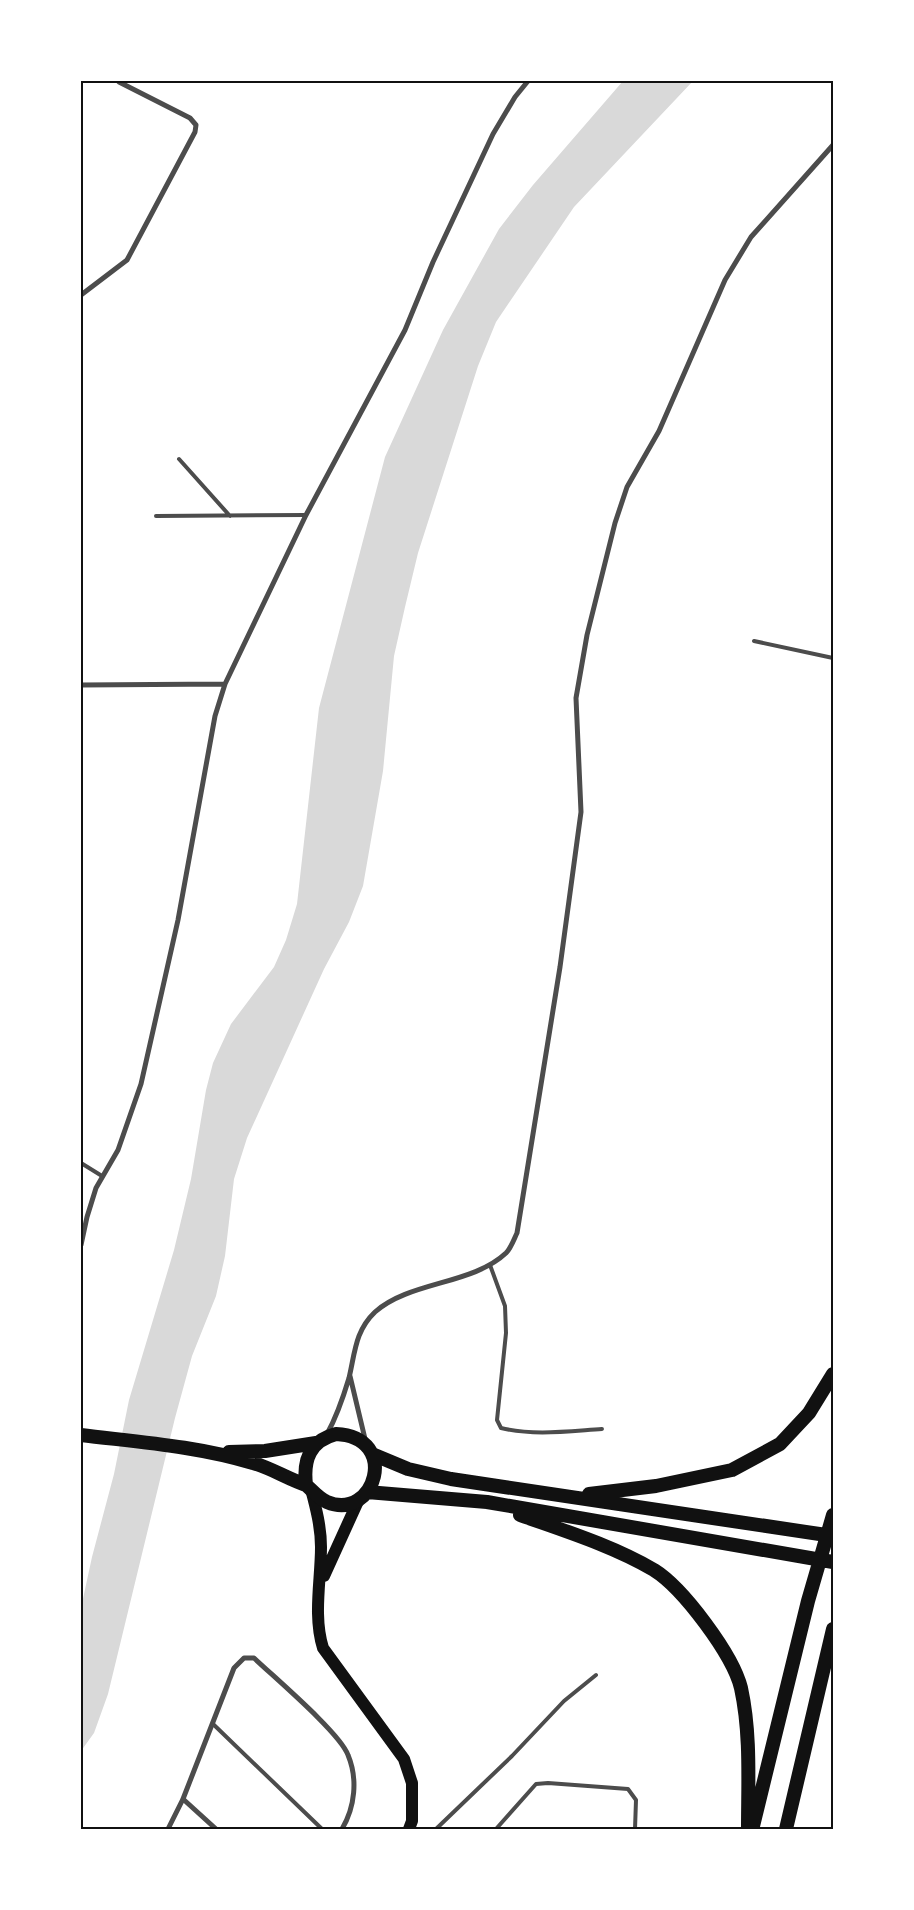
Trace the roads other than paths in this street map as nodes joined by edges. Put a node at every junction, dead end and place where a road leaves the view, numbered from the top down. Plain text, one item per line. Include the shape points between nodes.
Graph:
1 (528, 81) edge
2 (119, 82) edge
3 (833, 145) edge
4 (81, 295) edge
5 (179, 459) dead end
6 (306, 515) junction
7 (156, 516) dead end
8 (230, 516) junction
9 (754, 642) dead end
10 (833, 658) edge
11 (225, 684) junction
12 (81, 685) edge
13 (81, 1163) edge
14 (102, 1176) junction
15 (82, 1233) edge
16 (81, 1246) edge
17 (490, 1265) junction
18 (833, 1374) edge
19 (349, 1375) junction
20 (602, 1429) dead end
21 (81, 1435) edge
22 (321, 1440) junction
23 (369, 1449) junction
24 (213, 1452) junction
25 (309, 1487) junction
26 (363, 1495) junction
27 (570, 1497) junction
28 (487, 1502) junction
29 (833, 1515) edge
30 (833, 1536) edge
31 (833, 1562) edge
32 (320, 1583) junction
33 (833, 1629) edge
34 (596, 1675) dead end
35 (213, 1724) junction
36 (183, 1798) junction
37 (168, 1829) edge
38 (216, 1829) edge
39 (322, 1829) edge
40 (342, 1829) edge
41 (409, 1829) edge
42 (436, 1829) edge
43 (496, 1829) edge
44 (635, 1829) edge
45 (748, 1829) edge
46 (753, 1829) edge
47 (786, 1829) edge

1 - 6 street via 493,134 405,330
2 - 4 street via 190,118 196,125 195,132 127,260
3 - 17 street via 751,236 725,280 659,430 627,487 615,522 587,635 576,698 580,812 560,967 517,1233 508,1252
5 - 8 lane
6 - 8 lane
6 - 11 street
7 - 8 lane
9 - 10 lane
11 - 12 street
11 - 14 street via 215,716 178,920 141,1084 118,1150
13 - 14 lane
14 - 15 street
15 - 16 street
17 - 19 street via 399,1297 376,1312 363,1326 354,1345
17 - 20 lane via 505,1306 506,1333 497,1420 501,1428 512,1431
18 - 27 highway via 810,1413 780,1444 732,1470 656,1486
19 - 22 street via 338,1414
19 - 23 street
21 - 24 highway
22 - 23 highway via 347,1434
22 - 24 highway via 265,1451
22 - 25 highway via 306,1460
23 - 26 highway via 376,1473
23 - 27 highway via 408,1469 451,1479
24 - 25 highway via 255,1463
25 - 26 highway via 328,1502 339,1504
25 - 32 main road via 320,1526
26 - 28 highway
26 - 32 main road
27 - 30 highway
28 - 31 highway
28 - 45 highway via 586,1538 655,1571 712,1630 740,1686 747,1723
29 - 46 highway via 808,1601
32 - 41 main road via 318,1631 323,1648 404,1759 412,1782
33 - 47 highway
34 - 42 lane via 564,1701
35 - 36 street
35 - 39 lane
35 - 40 street via 234,1668 244,1658 254,1658 331,1733 348,1754 354,1778 354,1797 350,1815
36 - 37 street
36 - 38 street
43 - 44 lane via 536,1784 548,1782 628,1790 636,1800

